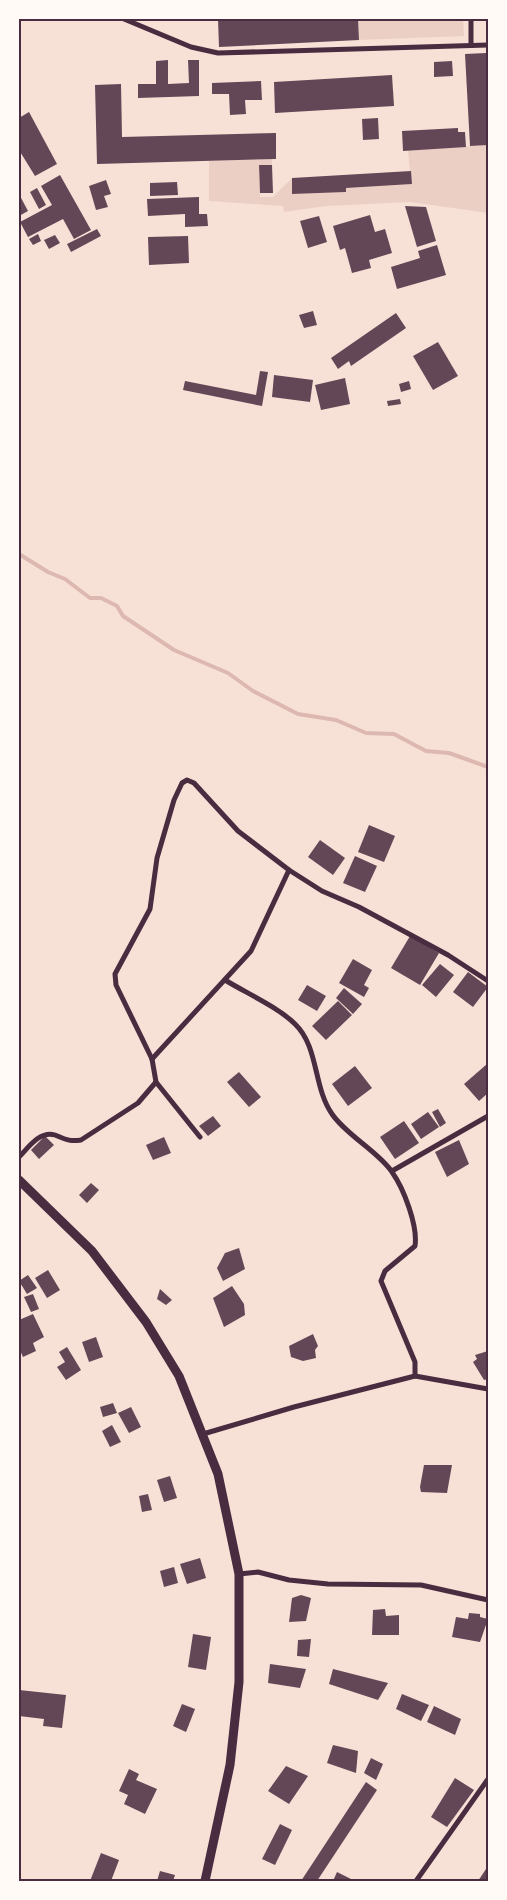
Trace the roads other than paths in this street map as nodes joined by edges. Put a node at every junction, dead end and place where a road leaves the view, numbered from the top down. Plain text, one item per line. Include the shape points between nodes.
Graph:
1 (124, 19) edge
2 (471, 19) edge
3 (471, 45) junction
4 (488, 45) edge
5 (289, 870) junction
6 (225, 980) junction
7 (488, 982) edge
8 (152, 1059) junction
9 (156, 1082) junction
10 (488, 1116) edge
11 (200, 1137) dead end
12 (19, 1157) edge
13 (392, 1171) junction
14 (19, 1180) edge
15 (415, 1376) junction
16 (488, 1389) edge
17 (203, 1434) junction
18 (239, 1574) junction
19 (488, 1600) edge
20 (488, 1780) edge
21 (205, 1881) edge
22 (416, 1881) edge

1 - 3 street via 191,47 218,53
2 - 3 street
3 - 4 street
5 - 6 street via 251,951
5 - 7 street via 322,891 448,955
5 - 8 street via 238,831 194,783 187,780 182,784 157,858 150,909 115,974 116,985
6 - 8 street
6 - 13 street via 279,1013 308,1038 319,1085 332,1115
8 - 9 street
9 - 11 street
9 - 12 street via 138,1103 81,1140 72,1142 46,1134
10 - 13 street
13 - 15 street via 413,1218 415,1246 385,1271 381,1281 415,1362
14 - 17 main road via 92,1251 146,1322 179,1376
15 - 16 street
15 - 17 street via 294,1406
17 - 18 main road via 218,1474
18 - 19 street via 258,1572 289,1580 328,1584 421,1585
18 - 21 main road via 240,1682 230,1765
20 - 22 street

